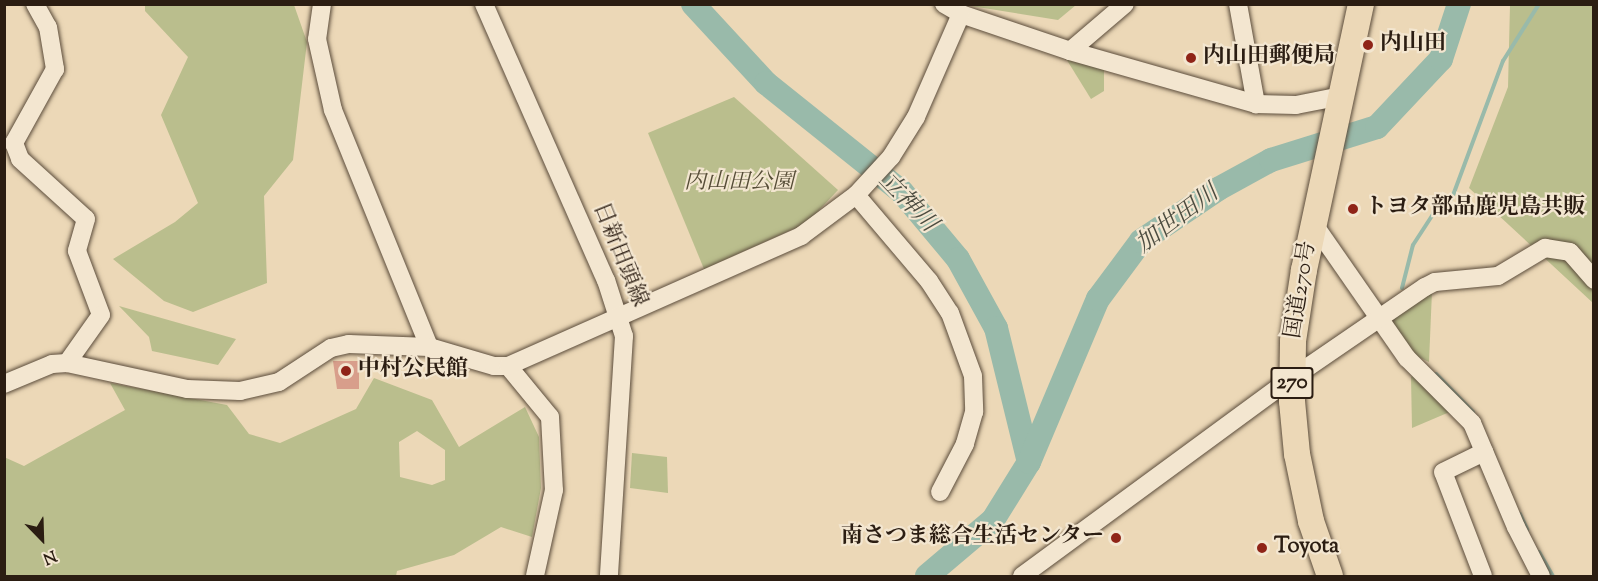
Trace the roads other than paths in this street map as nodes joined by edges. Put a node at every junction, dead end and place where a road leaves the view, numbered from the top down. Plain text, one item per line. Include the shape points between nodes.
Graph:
1 (35, 4) edge
2 (322, 4) edge
3 (484, 4) edge
4 (944, 4) edge
5 (1125, 4) edge
6 (1238, 4) edge
7 (1361, 4) edge
8 (961, 14) junction
9 (1070, 51) junction
10 (1340, 103) junction
11 (1256, 104) junction
12 (860, 191) junction
13 (1313, 224) junction
14 (1593, 280) edge
15 (619, 319) junction
16 (1377, 319) junction
17 (429, 347) junction
18 (67, 363) junction
19 (508, 366) junction
20 (1292, 378) junction
21 (4, 384) edge
22 (1484, 452) junction
23 (940, 492) dead end
24 (535, 576) edge
25 (609, 576) edge
26 (1022, 576) edge
27 (1330, 576) edge
28 (1483, 576) edge
29 (1541, 576) edge

1 - 18 street via 48,27 55,69 14,143 20,159 86,219 77,251 101,315
2 - 17 street via 317,39 333,110
3 - 15 street, 日新田頭線 via 606,280
4 - 8 street
5 - 9 street
6 - 11 street
7 - 10 highway, 国道270号 / 270
8 - 9 street
8 - 12 street via 916,117 893,154
9 - 11 street
10 - 11 street
10 - 13 highway, 国道270号 / 270
12 - 15 street via 801,236
12 - 23 street via 939,297 963,342 973,376 974,412 965,444
13 - 16 street
13 - 20 highway, 国道270号 / 270 via 1298,308
14 - 16 street via 1570,252 1545,248 1498,276 1435,282
15 - 19 street
15 - 25 street, 日新田頭線 via 624,336
16 - 20 street
16 - 22 street via 1407,358 1467,416
17 - 18 street via 349,344 331,348 279,382 240,391 188,389
17 - 19 street via 494,366
18 - 21 street via 52,364
19 - 24 street via 550,417 554,490
20 - 26 street
20 - 27 highway, 国道270号 / 270 via 1293,428 1303,488
22 - 28 street via 1443,472
22 - 29 street

